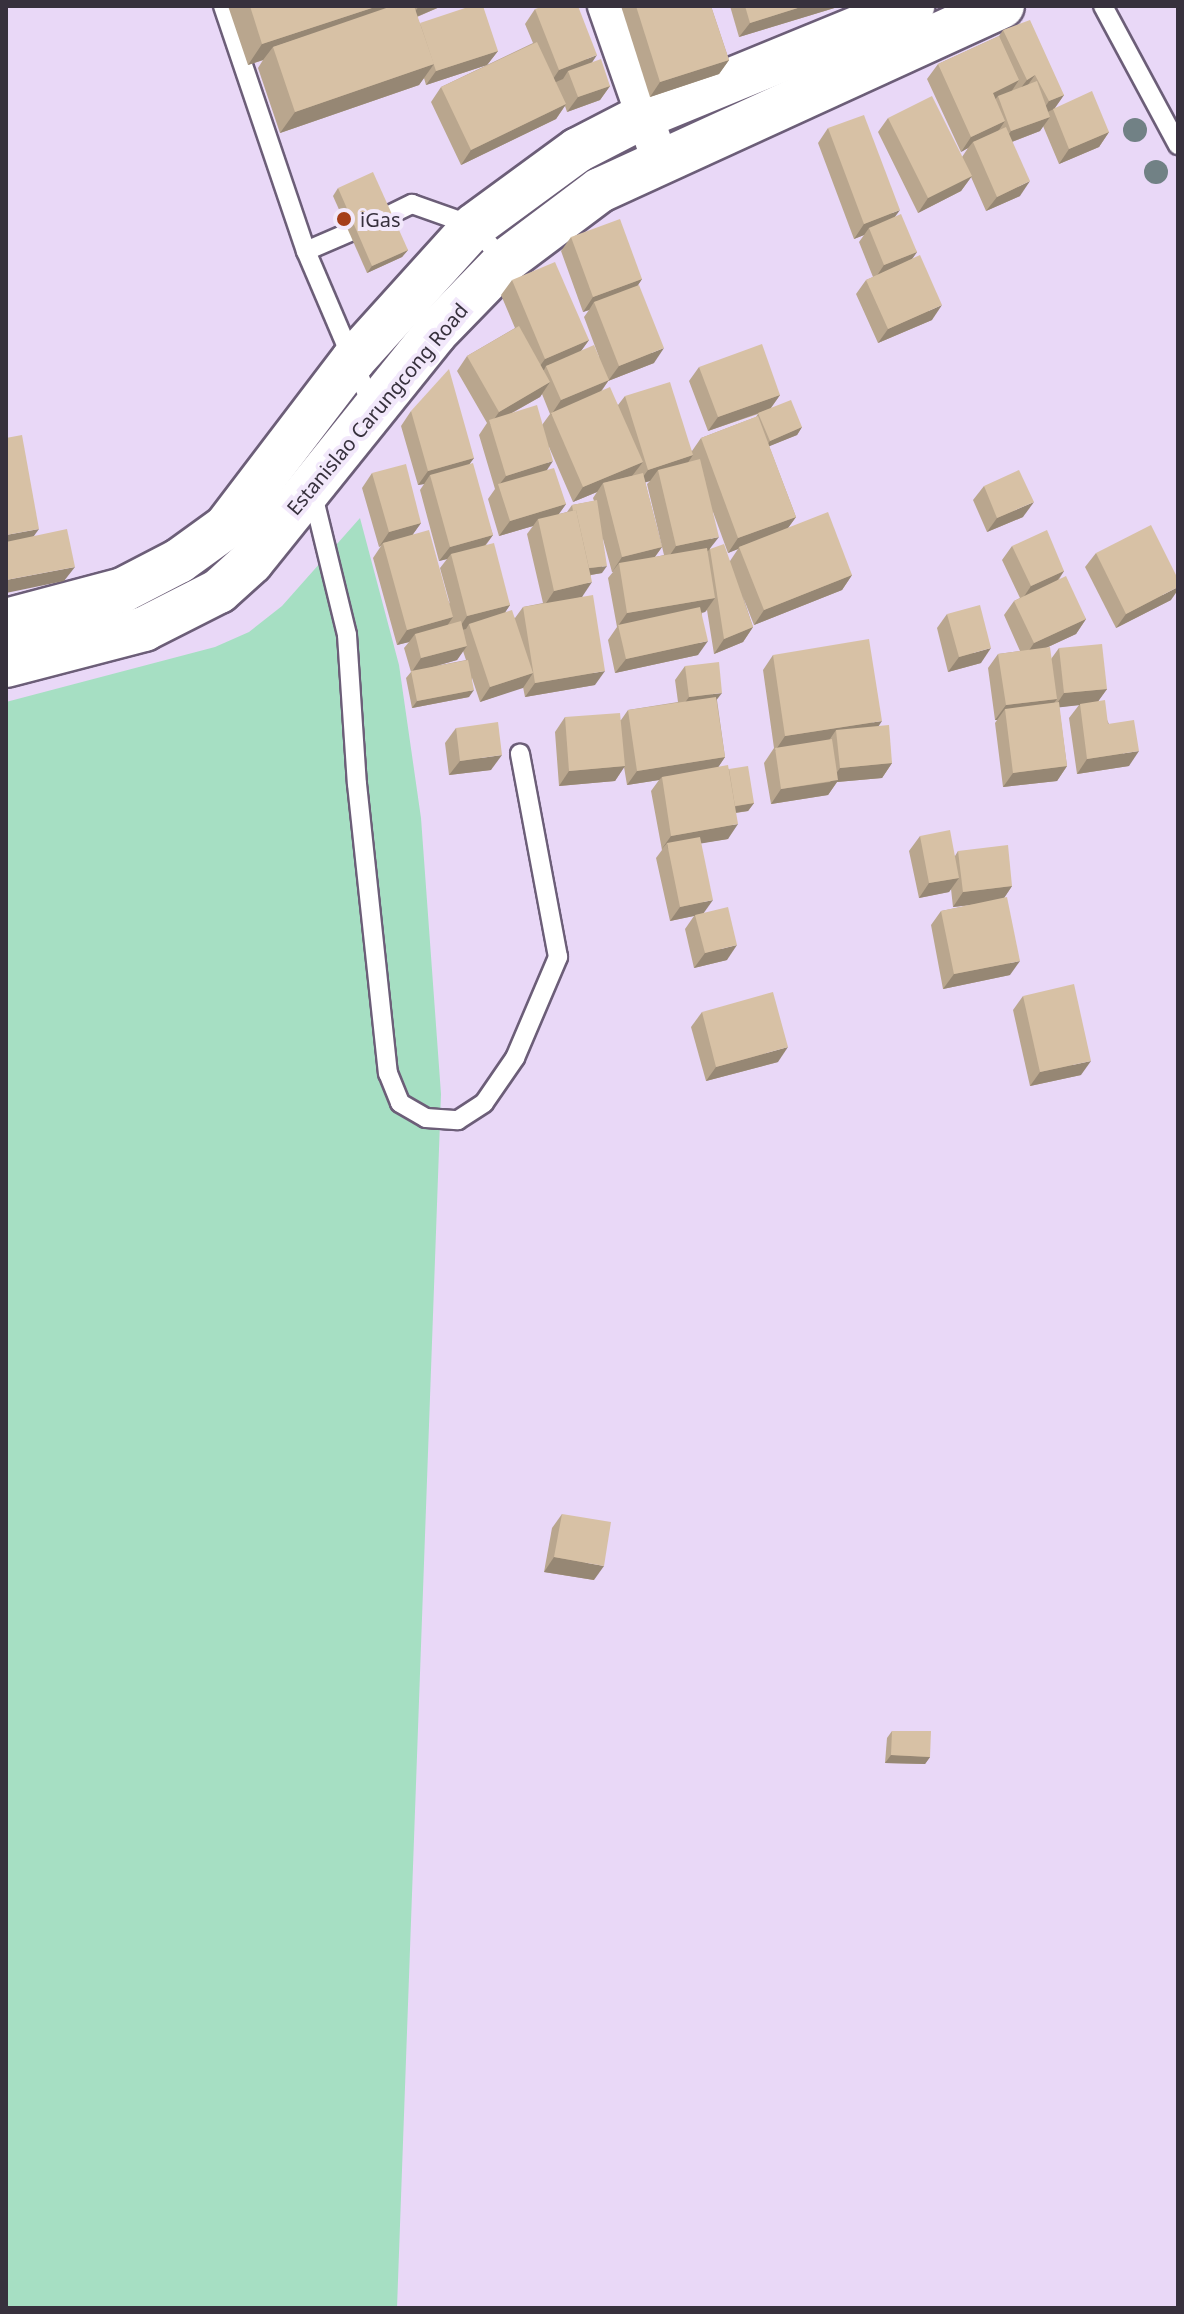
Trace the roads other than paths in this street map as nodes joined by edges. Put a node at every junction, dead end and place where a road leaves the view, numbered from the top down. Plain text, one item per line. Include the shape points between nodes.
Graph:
1 (223, 6) edge
2 (606, 6) edge
3 (912, 6) edge
4 (1002, 6) edge
5 (1103, 6) edge
6 (644, 116) junction
7 (1178, 145) edge
8 (661, 163) junction
9 (385, 217) edge
10 (474, 226) junction
11 (350, 232) edge
12 (306, 251) junction
13 (504, 262) junction
14 (354, 359) junction
15 (374, 410) junction
16 (311, 488) junction
17 (6, 621) edge
18 (6, 665) edge
19 (520, 754) dead end

1 - 12 lane
2 - 6 street
3 - 6 street
4 - 8 street, Estanislao Carungcong Road
5 - 7 lane
6 - 8 street
6 - 10 street via 578,150
8 - 13 street, Estanislao Carungcong Road via 600,190
9 - 10 lane via 412,204
10 - 13 lane
10 - 14 street
11 - 12 lane
12 - 14 lane
13 - 15 street, Estanislao Carungcong Road via 435,333
14 - 15 lane
14 - 17 street via 226,527 179,561 123,590
15 - 16 street, Estanislao Carungcong Road
16 - 18 street, Estanislao Carungcong Road via 251,562 197,604 144,629
16 - 19 lane via 347,635 388,1073 400,1103 426,1118 458,1120 484,1103 515,1058 558,957

